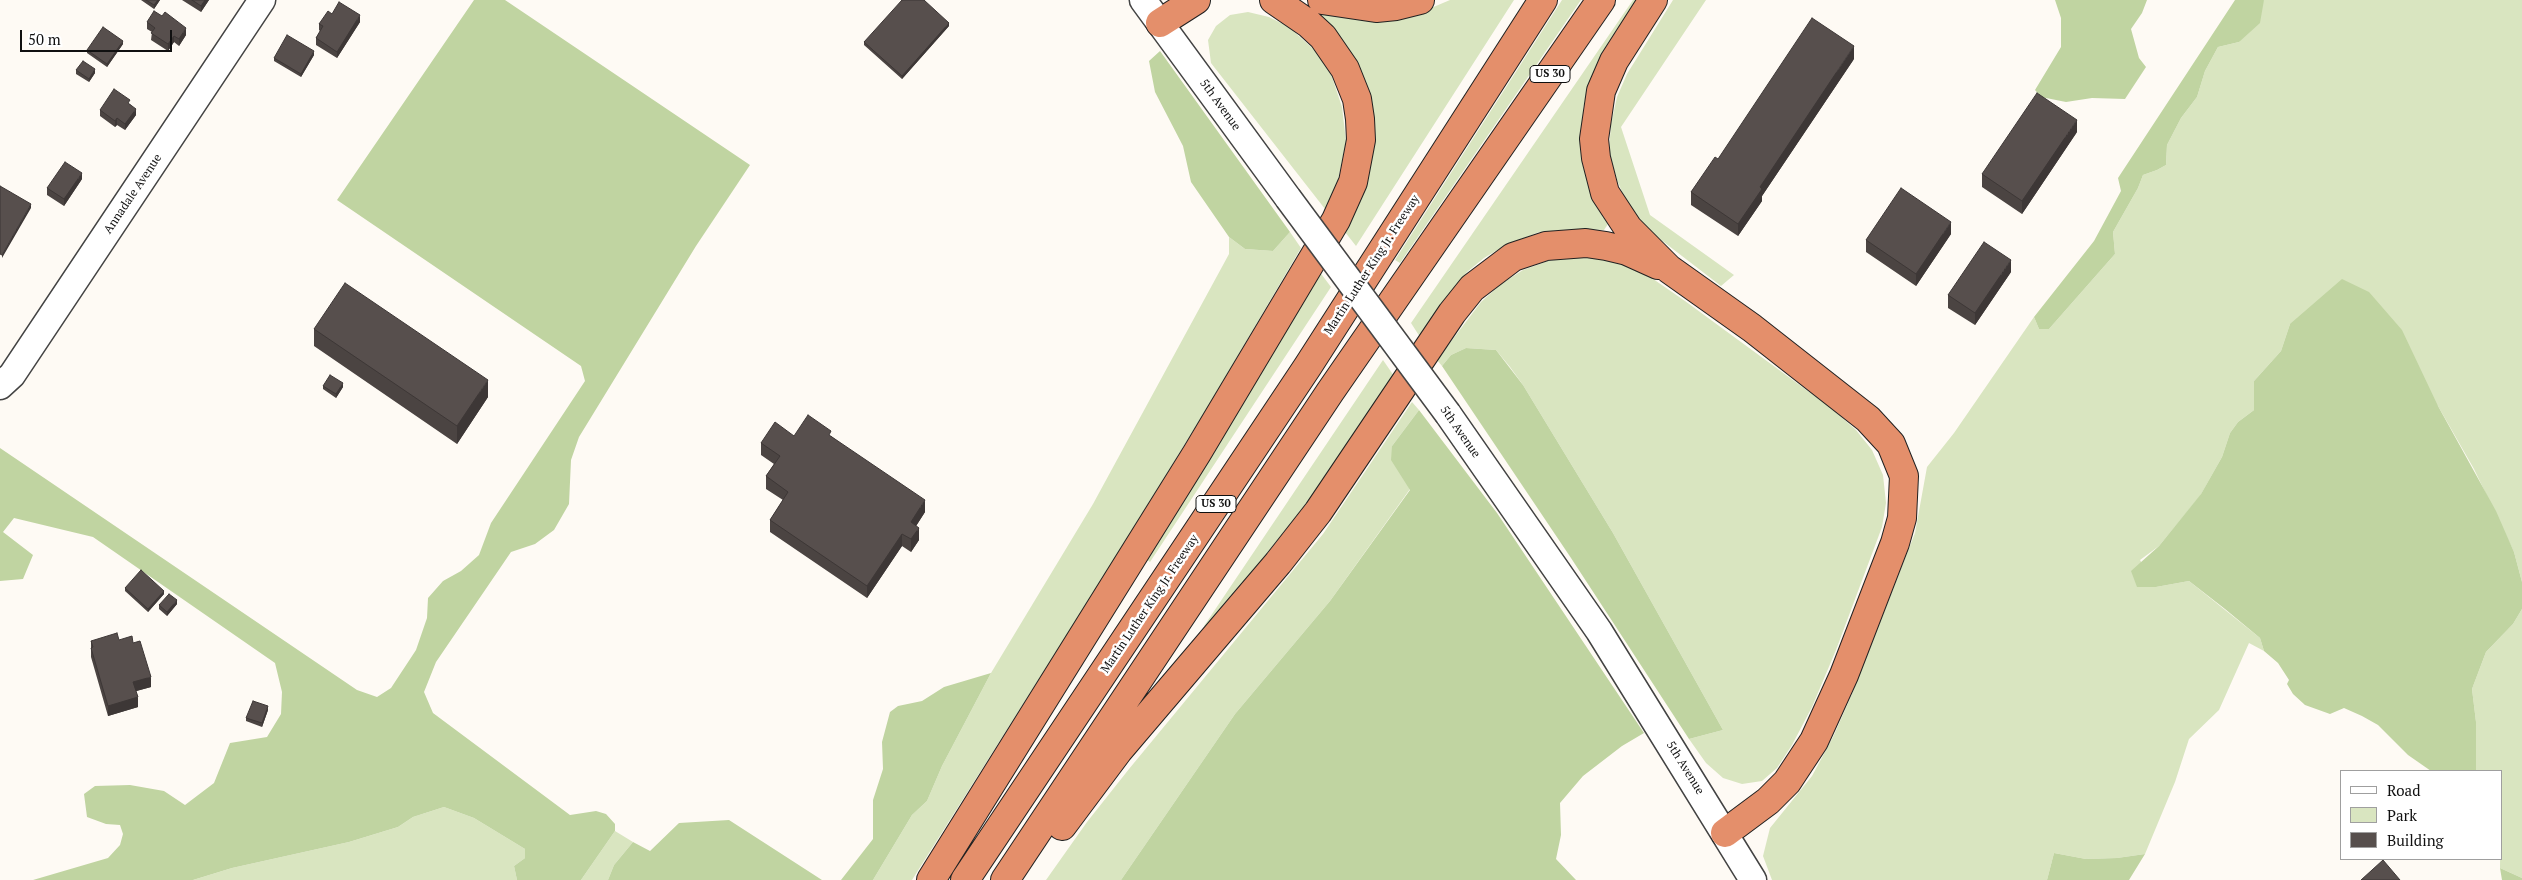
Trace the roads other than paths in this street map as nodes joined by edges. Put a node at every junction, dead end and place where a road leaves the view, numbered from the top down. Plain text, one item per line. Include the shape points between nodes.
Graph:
1 (262, 0) edge
2 (1143, 0) edge
3 (1196, 0) edge
4 (1274, 0) edge
5 (1322, 0) edge
6 (1420, 0) edge
7 (1543, 0) edge
8 (1601, 0) edge
9 (1653, 0) edge
10 (1160, 23) junction
11 (1669, 269) junction
12 (0, 386) edge
13 (1725, 833) junction
14 (931, 880) edge
15 (966, 880) edge
16 (1005, 880) edge
17 (1025, 880) edge
18 (1753, 880) edge

1 - 12 street, Annadale Avenue via 12,375
2 - 10 street, 5th Avenue
3 - 10 highway
4 - 14 highway via 1323,36 1352,84 1357,99 1361,140 1350,191 1336,220 1197,453
5 - 6 highway via 1376,8
7 - 15 highway, Martin Luther King Jr. Freeway / US 30 via 1308,366
8 - 16 highway, US 30 via 1330,392
9 - 11 highway via 1607,75 1597,107 1594,139 1600,179 1616,212
10 - 13 street, 5th Avenue, bridge via 1448,414 1599,631
11 - 13 highway via 1856,407 1891,444 1904,476 1902,518 1895,543 1844,675 1814,741 1787,782
11 - 17 highway via 1627,251 1606,246 1565,244 1546,246 1513,257 1472,288 1318,512 1118,751
13 - 18 street, 5th Avenue

